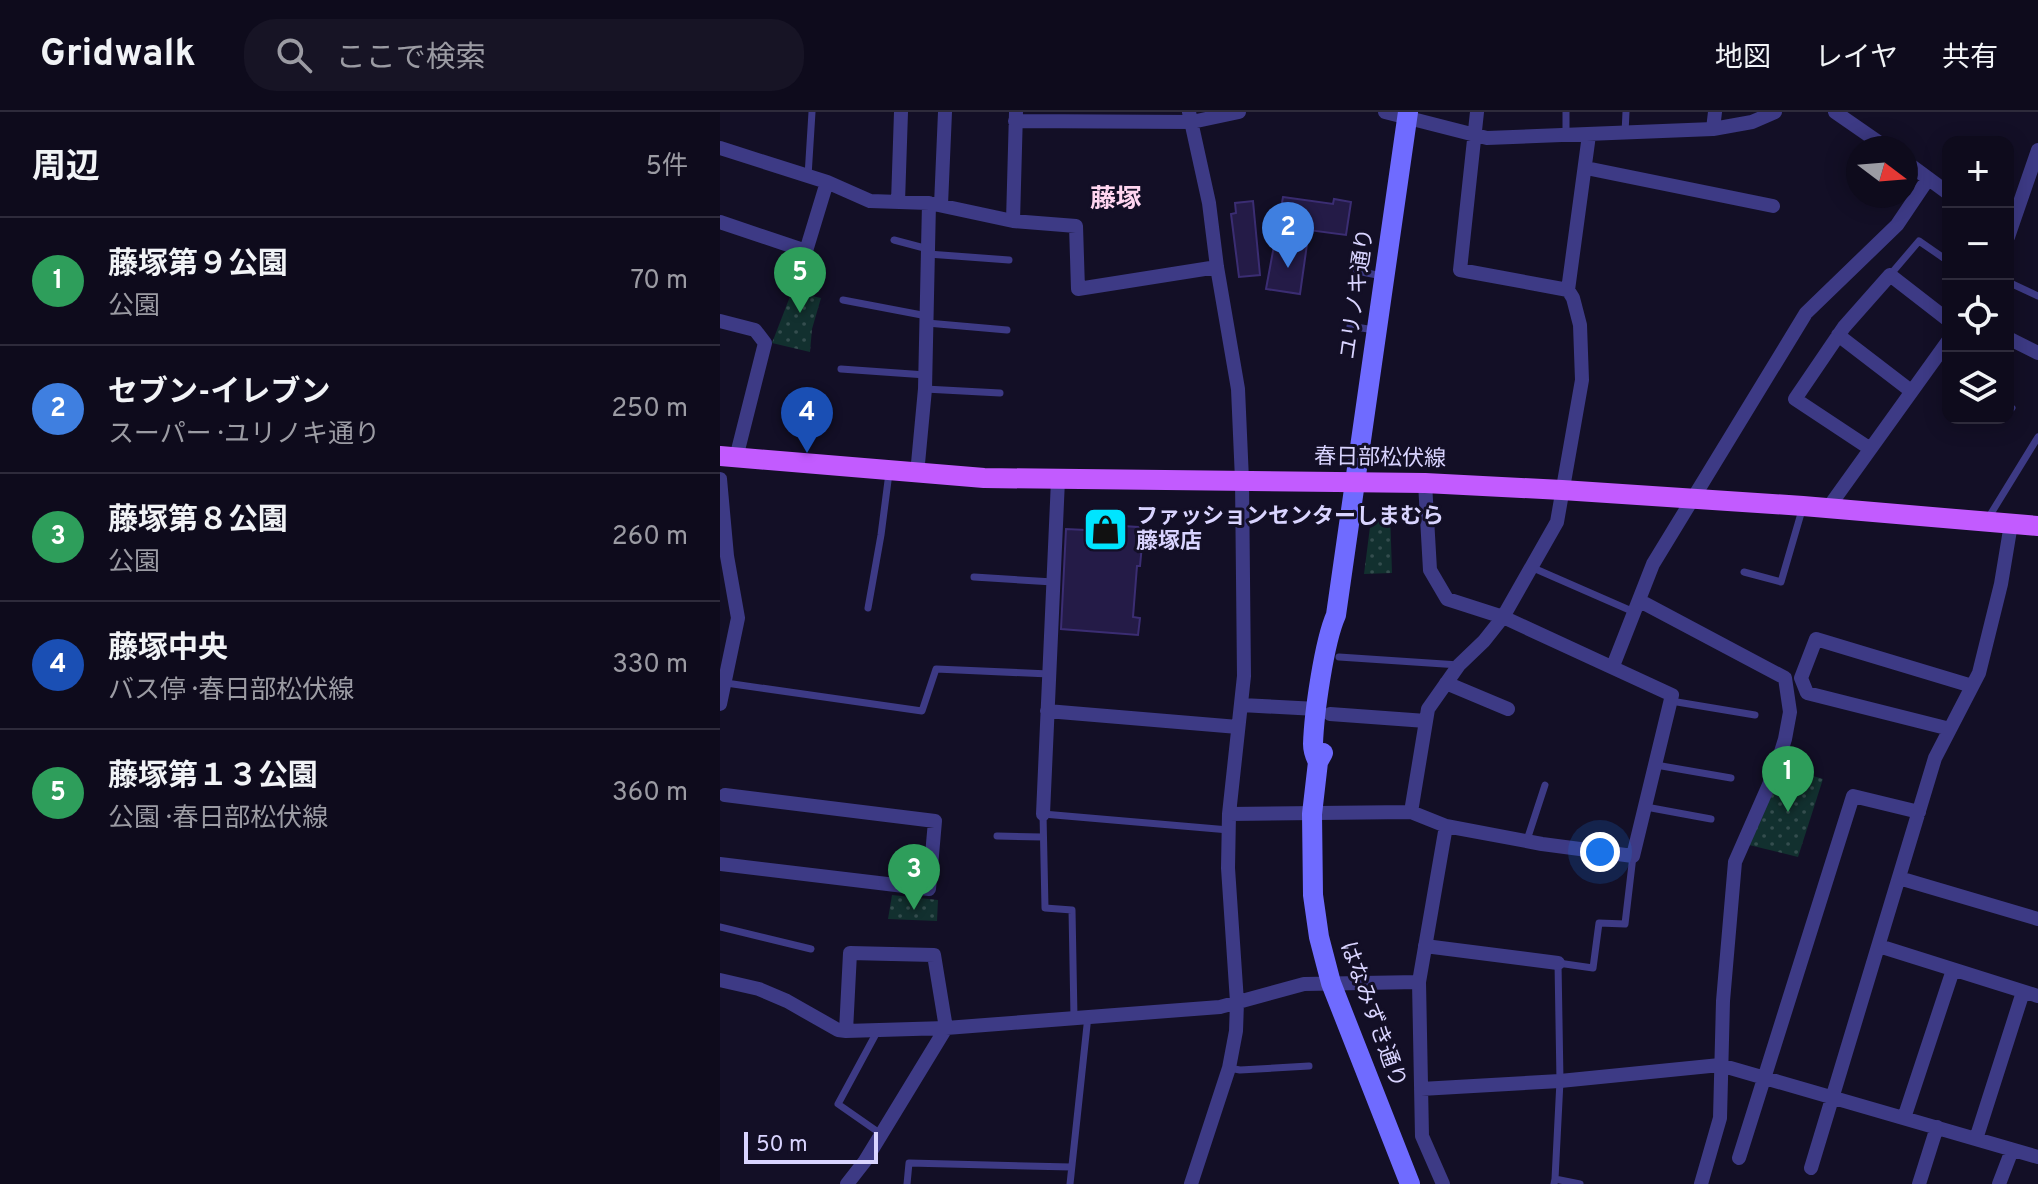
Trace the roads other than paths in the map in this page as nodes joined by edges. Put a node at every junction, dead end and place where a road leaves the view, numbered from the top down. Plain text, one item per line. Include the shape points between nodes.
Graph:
1 (812, 112) edge
2 (901, 112) edge
3 (945, 112) edge
4 (1385, 112) edge
5 (1477, 112) edge
6 (1566, 112) edge
7 (1626, 112) edge
8 (1715, 112) edge
9 (1775, 112) edge
10 (1835, 112) edge
11 (1233, 113) edge
12 (1408, 114) edge
13 (1016, 116) edge
14 (1190, 117) edge
15 (1713, 129) junction
16 (1625, 133) junction
17 (1566, 135) junction
18 (1589, 135) junction
19 (1475, 136) junction
20 (1870, 136) edge
21 (720, 148) edge
22 (2038, 150) edge
23 (1586, 168) junction
24 (1918, 171) edge
25 (808, 176) junction
26 (1928, 179) junction
27 (827, 182) junction
28 (1942, 189) edge
29 (898, 202) junction
30 (935, 204) junction
31 (1773, 206) dead end
32 (2014, 220) edge
33 (1013, 221) junction
34 (720, 222) edge
35 (894, 240) dead end
36 (928, 252) junction
37 (1942, 257) edge
38 (1009, 260) dead end
39 (1217, 267) junction
40 (1357, 271) dead end
41 (1890, 275) junction
42 (1384, 276) junction
43 (2014, 285) edge
44 (1568, 290) junction
45 (2038, 296) edge
46 (843, 300) dead end
47 (1942, 315) edge
48 (927, 320) junction
49 (720, 321) edge
50 (1350, 326) dead end
51 (1007, 330) dead end
52 (1376, 331) junction
53 (1838, 335) junction
54 (2014, 341) edge
55 (2038, 353) edge
56 (1942, 359) edge
57 (841, 369) dead end
58 (925, 382) junction
59 (1911, 391) junction
60 (1000, 393) dead end
61 (2038, 437) edge
62 (1869, 448) junction
63 (728, 457) edge
64 (889, 471) junction
65 (917, 474) junction
66 (720, 479) edge
67 (1058, 480) junction
68 (1242, 480) junction
69 (1355, 482) junction
70 (1425, 483) junction
71 (1562, 490) junction
72 (1694, 499) junction
73 (1803, 506) junction
74 (1828, 508) junction
75 (1986, 522) junction
76 (2011, 524) junction
77 (2038, 526) edge
78 (1531, 567) junction
79 (1744, 572) dead end
80 (974, 577) dead end
81 (1053, 582) junction
82 (1637, 606) junction
83 (868, 608) dead end
84 (1336, 615) junction
85 (1503, 617) junction
86 (1339, 657) junction
87 (1459, 665) junction
88 (1613, 666) junction
89 (1049, 674) junction
90 (726, 683) junction
91 (1446, 683) junction
92 (1972, 686) junction
93 (1671, 701) junction
94 (720, 704) edge
95 (1241, 705) junction
96 (1508, 709) dead end
97 (1047, 711) junction
98 (1323, 712) junction
99 (1755, 715) dead end
100 (1426, 721) junction
101 (1238, 727) junction
102 (1950, 729) junction
103 (1656, 765) junction
104 (1731, 778) dead end
105 (1545, 785) dead end
106 (722, 792) edge
107 (1646, 807) junction
108 (720, 811) edge
109 (1411, 812) junction
110 (1919, 812) junction
111 (1043, 814) junction
112 (1229, 814) junction
113 (1312, 814) junction
114 (1711, 819) dead end
115 (1446, 826) junction
116 (1229, 830) junction
117 (997, 836) dead end
118 (1042, 837) junction
119 (1527, 841) junction
120 (1633, 856) junction
121 (720, 864) edge
122 (1899, 878) junction
123 (2038, 919) edge
124 (720, 927) edge
125 (1425, 946) junction
126 (1879, 946) junction
127 (811, 949) dead end
128 (1558, 963) junction
129 (1953, 970) junction
130 (720, 980) edge
131 (1419, 982) junction
132 (1331, 983) junction
133 (2031, 994) edge
134 (1237, 1002) junction
135 (1081, 1017) junction
136 (946, 1028) junction
137 (878, 1030) junction
138 (846, 1031) junction
139 (1720, 1065) junction
140 (1309, 1066) dead end
141 (1229, 1068) junction
142 (1763, 1076) junction
143 (1560, 1081) junction
144 (1421, 1089) junction
145 (1831, 1096) junction
146 (1904, 1118) junction
147 (1937, 1127) junction
148 (881, 1134) junction
149 (1976, 1139) junction
150 (2012, 1150) junction
151 (2038, 1157) edge
152 (1739, 1158) dead end
153 (1071, 1167) junction
154 (1811, 1168) dead end
155 (1554, 1181) edge
156 (847, 1184) edge
157 (907, 1184) edge
158 (1070, 1184) edge
159 (1191, 1184) edge
160 (1410, 1184) edge
161 (1443, 1184) edge
162 (1580, 1184) edge
163 (1701, 1184) edge
164 (1919, 1184) edge
165 (1999, 1184) edge

1 - 25 lane
2 - 29 street
3 - 30 street
4 - 12 street
5 - 19 street
6 - 17 lane
7 - 16 lane
8 - 15 street
9 - 15 street
10 - 20 street
11 - 14 street
12 - 19 street
12 - 42 street, ユリノキ通り
13 - 14 street
13 - 33 street
14 - 39 street
15 - 16 street
16 - 18 street
17 - 18 street
17 - 19 street
18 - 23 street
19 - 44 street via 1460,270
21 - 25 street
22 - 32 street
23 - 31 street
23 - 44 street
24 - 26 street
25 - 27 street
26 - 28 street
26 - 72 street via 1897,225 1806,313
27 - 29 street via 870,201
27 - 34 street via 806,251
29 - 30 street
30 - 33 street
30 - 36 street
33 - 39 street via 1076,226 1078,289
35 - 36 lane
36 - 38 lane
36 - 48 street
37 - 41 lane via 1919,241
39 - 68 street via 1238,389
40 - 42 lane
41 - 47 street
41 - 53 street
42 - 52 street, ユリノキ通り
43 - 45 lane
44 - 71 street via 1580,325 1582,380
46 - 48 lane
48 - 51 lane
48 - 58 street
49 - 63 street via 755,330 765,343
50 - 52 lane
52 - 69 street, ユリノキ通り
53 - 59 street
53 - 62 street via 1795,399
54 - 55 street
56 - 59 street
57 - 58 lane
58 - 60 lane
58 - 65 street
59 - 62 street
61 - 75 lane
62 - 74 street
63 - 64 main road, 春日部松伏線
64 - 65 main road, 春日部松伏線
64 - 83 lane
65 - 67 main road, 春日部松伏線
66 - 90 street via 738,618
67 - 68 main road, 春日部松伏線
67 - 81 street
68 - 69 main road, 春日部松伏線
68 - 95 street
69 - 70 main road, 春日部松伏線
69 - 84 street, はなみずき通り
70 - 71 main road, 春日部松伏線
70 - 85 street via 1430,570 1447,599
71 - 72 main road, 春日部松伏線
71 - 78 street via 1557,522
72 - 73 main road, 春日部松伏線
72 - 82 street via 1653,564
73 - 74 main road, 春日部松伏線
73 - 79 lane via 1781,582
74 - 75 main road, 春日部松伏線
75 - 76 main road, 春日部松伏線
76 - 77 main road, 春日部松伏線
76 - 92 street via 2001,584
78 - 82 lane
78 - 85 street
80 - 81 lane
81 - 89 street
82 - 88 street
82 - 139 street via 1785,678 1790,712 1785,739 1735,862
84 - 86 street, はなみずき通り
84 - 98 street, はなみずき通り via 1330,628
85 - 87 street
85 - 88 street
86 - 87 lane
86 - 98 street, はなみずき通り
87 - 91 street
88 - 93 street via 1672,695
89 - 90 lane via 936,669 922,711
89 - 97 street
90 - 94 street
91 - 96 street
91 - 100 street
92 - 102 street
92 - 102 street via 1816,639 1801,678 1807,693
93 - 99 lane
93 - 103 street
95 - 98 street
95 - 101 street
97 - 101 street
97 - 111 street
98 - 100 street
98 - 113 street, はなみずき通り via 1324,752
100 - 109 street
101 - 112 street
102 - 110 street
103 - 104 lane
103 - 107 street
105 - 119 lane
106 - 108 street
106 - 121 street via 935,821 929,889
107 - 114 lane
107 - 120 street
109 - 113 street
109 - 115 street
110 - 122 street
110 - 142 street via 1853,796
111 - 116 lane
111 - 118 lane
112 - 113 street
112 - 116 street
113 - 132 street, はなみずき通り via 1313,895
115 - 119 street
115 - 125 street
116 - 134 street
117 - 118 lane
118 - 135 lane via 1045,908 1072,910
119 - 120 street
120 - 128 lane via 1625,924 1599,923 1593,968
122 - 123 street
122 - 126 street
124 - 127 lane
125 - 128 street
125 - 131 street
126 - 129 street
126 - 145 street
128 - 143 lane
129 - 133 street
129 - 146 street
130 - 138 street via 759,989
131 - 132 street
131 - 144 street
132 - 134 street via 1304,984
132 - 160 street, はなみずき通り
133 - 149 street
134 - 135 street
134 - 141 street
135 - 136 street
135 - 153 lane
136 - 137 street
136 - 138 street via 934,955 850,953
136 - 148 street
137 - 138 street
137 - 148 lane via 838,1104
139 - 142 street
139 - 143 street
139 - 163 street via 1720,1118
140 - 141 lane
141 - 159 street
142 - 145 street
142 - 152 street
143 - 144 street
143 - 155 lane
144 - 161 street via 1422,1136
145 - 146 street
145 - 154 street
146 - 147 street
147 - 149 street
147 - 164 street
148 - 156 street
149 - 150 street
150 - 151 street
150 - 165 street
153 - 157 lane via 909,1163
153 - 158 lane
155 - 162 lane

